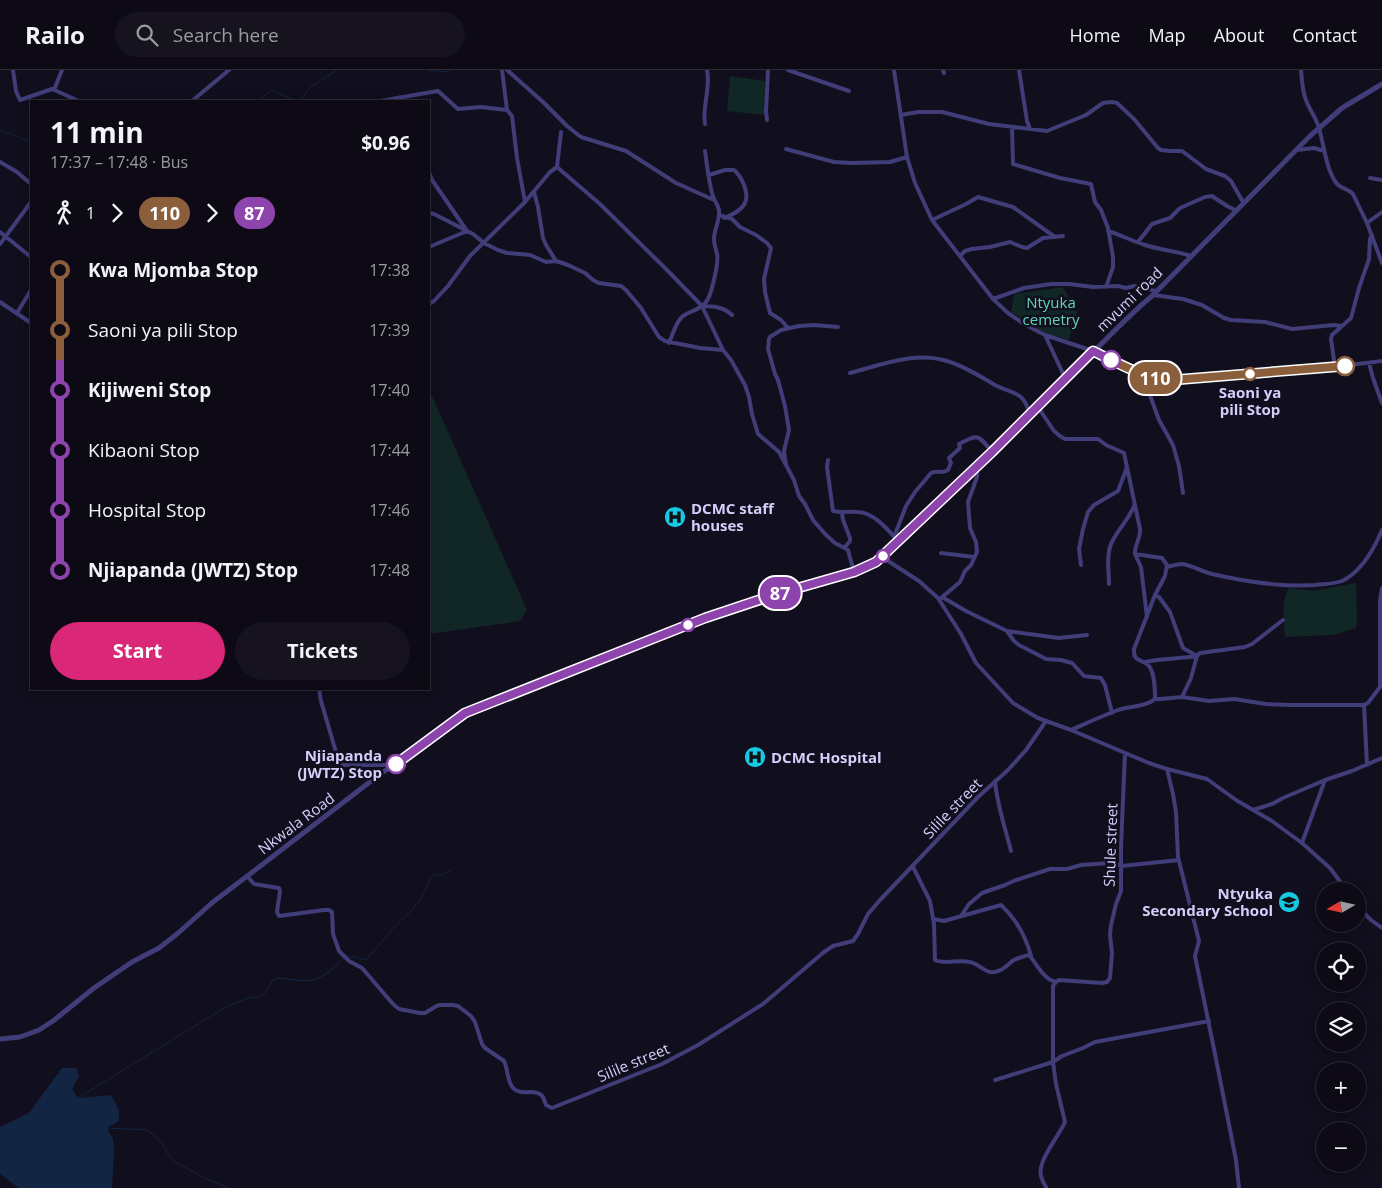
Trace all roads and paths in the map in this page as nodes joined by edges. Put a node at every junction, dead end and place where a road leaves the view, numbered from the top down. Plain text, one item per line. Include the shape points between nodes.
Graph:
1 (14, 70) edge
2 (62, 70) edge
3 (229, 70) edge
4 (502, 70) edge
5 (507, 70) edge
6 (707, 70) edge
7 (768, 70) edge
8 (788, 70) edge
9 (894, 70) edge
10 (1019, 70) edge
11 (1301, 70) edge
12 (1382, 84) edge
13 (54, 90) junction
14 (849, 91) dead end
15 (77, 100) edge
16 (193, 100) edge
17 (398, 100) edge
18 (507, 110) junction
19 (901, 115) junction
20 (767, 120) dead end
21 (705, 124) dead end
22 (1012, 127) junction
23 (1319, 128) junction
24 (1030, 129) junction
25 (562, 132) dead end
26 (786, 149) dead end
27 (1296, 150) junction
28 (705, 151) dead end
29 (1324, 151) junction
30 (907, 157) junction
31 (0, 162) edge
32 (557, 167) junction
33 (709, 174) junction
34 (430, 175) edge
35 (1370, 178) dead end
36 (1382, 180) edge
37 (30, 183) edge
38 (534, 192) junction
39 (714, 200) junction
40 (525, 202) junction
41 (1243, 202) junction
42 (30, 203) edge
43 (1235, 210) junction
44 (1382, 212) edge
45 (430, 213) edge
46 (719, 217) junction
47 (725, 217) junction
48 (932, 220) junction
49 (1368, 223) junction
50 (467, 231) junction
51 (1108, 231) junction
52 (0, 232) edge
53 (1372, 235) junction
54 (5, 236) junction
55 (1063, 236) dead end
56 (1055, 237) junction
57 (1138, 242) junction
58 (484, 243) junction
59 (0, 244) edge
60 (430, 247) edge
61 (30, 256) edge
62 (960, 256) junction
63 (1191, 256) junction
64 (556, 261) junction
65 (1382, 263) edge
66 (1106, 286) junction
67 (30, 292) edge
68 (1154, 293) junction
69 (993, 298) junction
70 (0, 302) edge
71 (430, 303) edge
72 (702, 306) junction
73 (17, 313) junction
74 (732, 314) dead end
75 (30, 322) edge
76 (1342, 326) junction
77 (838, 327) dead end
78 (788, 328) junction
79 (1045, 335) junction
80 (669, 342) junction
81 (723, 350) junction
82 (1093, 351) junction
83 (1382, 361) edge
84 (1369, 363) junction
85 (1335, 367) junction
86 (850, 373) dead end
87 (1139, 374) junction
88 (1066, 380) junction
89 (1382, 403) edge
90 (1038, 407) junction
91 (1030, 416) junction
92 (992, 452) junction
93 (828, 460) dead end
94 (786, 465) junction
95 (977, 467) junction
96 (1127, 467) junction
97 (1183, 493) dead end
98 (1134, 506) junction
99 (842, 513) junction
100 (1382, 530) edge
101 (894, 537) junction
102 (898, 542) junction
103 (845, 547) junction
104 (941, 554) dead end
105 (1135, 554) junction
106 (882, 557) junction
107 (974, 557) junction
108 (1081, 565) dead end
109 (1167, 567) junction
110 (854, 572) junction
111 (1109, 584) dead end
112 (1382, 588) edge
113 (1155, 595) junction
114 (941, 598) junction
115 (1147, 618) junction
116 (1283, 620) dead end
117 (680, 628) joint
118 (1008, 631) junction
119 (1087, 635) dead end
120 (1197, 656) junction
121 (1145, 662) junction
122 (319, 690) edge
123 (1182, 696) junction
124 (1155, 698) junction
125 (1364, 705) junction
126 (1112, 713) junction
127 (1046, 721) junction
128 (1071, 730) junction
129 (1125, 753) junction
130 (1382, 758) edge
131 (395, 765) junction
132 (1367, 765) junction
133 (1167, 769) junction
134 (1324, 780) junction
135 (995, 781) junction
136 (1253, 810) junction
137 (1302, 844) junction
138 (1011, 851) dead end
139 (1179, 860) junction
140 (1122, 866) junction
141 (913, 867) junction
142 (247, 876) junction
143 (1340, 882) edge
144 (1366, 915) edge
145 (961, 916) junction
146 (933, 919) junction
147 (1382, 928) edge
148 (1031, 956) junction
149 (1056, 982) junction
150 (1208, 1021) junction
151 (0, 1039) edge
152 (1053, 1062) junction
153 (995, 1080) dead end
154 (1046, 1187) edge
155 (1239, 1188) edge

1 - 13 street via 20,100
2 - 13 street
3 - 16 street
4 - 18 street
5 - 39 street via 581,137 616,147 676,183
6 - 21 street
7 - 20 street
8 - 14 street
9 - 19 street
10 - 24 street
11 - 23 street via 1305,97
12 - 23 street, mvumi road via 1342,108
13 - 15 street
17 - 18 street via 438,91 458,109
18 - 40 street via 512,116
19 - 22 street via 942,112
19 - 30 street
22 - 24 street
22 - 51 street via 1013,164 1091,184
23 - 27 street, mvumi road
23 - 29 street
24 - 41 street via 1051,130 1103,104 1117,103 1158,148 1182,151 1206,169 1225,176
25 - 32 street
26 - 30 street via 834,162 890,162
27 - 29 street via 1314,148
27 - 41 street, mvumi road
28 - 33 street
29 - 49 street via 1335,179 1341,187 1352,192
30 - 48 street
31 - 37 street
32 - 38 street
32 - 72 street via 600,204
33 - 39 street
33 - 47 street via 734,170 740,175 746,200 741,208
34 - 50 street
35 - 36 street
38 - 40 street
38 - 64 street via 543,238
39 - 46 street
40 - 58 street
41 - 43 street, mvumi road
42 - 54 street
43 - 57 street via 1212,196 1205,197 1180,208 1170,218 1152,224
43 - 63 street, mvumi road
44 - 49 street
45 - 50 street
46 - 47 street
46 - 72 street via 714,237 717,263 708,299
47 - 78 street via 768,243 765,292 770,313
48 - 56 street via 978,197 1013,207
48 - 62 street
49 - 53 street
50 - 58 street
50 - 60 street
51 - 57 street
51 - 66 street via 1113,267
52 - 54 street
53 - 65 street
53 - 76 street via 1369,260 1351,318
54 - 59 street
54 - 61 street
55 - 56 street
56 - 62 street via 1043,238 1027,248 1010,242 972,249
57 - 63 street
58 - 64 street via 503,252 530,255 546,262
58 - 71 street
62 - 69 street
63 - 68 street, mvumi road
64 - 80 street via 585,273 599,283 621,286 641,308 659,337
66 - 68 street via 1134,286
66 - 69 street via 1045,284
67 - 73 street
68 - 76 street via 1202,305 1232,320 1266,322 1292,329
68 - 82 street, mvumi road
69 - 79 street via 1016,318
70 - 73 street
72 - 74 street via 724,309
72 - 80 street via 679,320
72 - 81 street
73 - 75 street
76 - 85 street via 1332,335
77 - 78 street
78 - 94 street via 773,334 768,340 789,430 784,451
79 - 82 street
79 - 88 street
80 - 81 street
81 - 94 street via 745,385 758,434 779,452
82 - 87 street
82 - 88 street, mvumi road
83 - 84 street
84 - 85 street
84 - 89 street
85 - 87 street via 1173,380
86 - 91 street via 920,357 946,360 1016,393 1024,400
87 - 97 street via 1172,445
88 - 90 street, mvumi road
90 - 91 street, mvumi road
90 - 96 street via 1060,436 1065,439 1098,439 1106,446 1123,452
91 - 92 street, mvumi road
92 - 95 street, mvumi road
92 - 101 street via 977,437 959,444 960,448 949,458 948,470 931,473 915,492
93 - 99 street via 833,511
94 - 103 street via 813,520 835,543
95 - 102 street, mvumi road
95 - 107 street via 968,502 970,528 977,547
96 - 98 street
96 - 108 street via 1118,491 1088,512 1080,549
98 - 105 street via 1140,534
98 - 111 street via 1111,545
99 - 101 street via 865,513
99 - 103 street via 850,538
100 - 109 street via 1359,568 1341,581 1332,583 1268,584 1211,574 1181,564
101 - 102 street
102 - 106 street, mvumi road
103 - 110 street
104 - 107 street
105 - 109 street via 1162,558
105 - 115 street via 1141,567
106 - 110 street, mvumi road
106 - 114 street
107 - 114 street via 960,582
109 - 113 street
110 - 117 street, mvumi road via 777,594
112 - 125 street via 1380,687
113 - 115 street
113 - 120 street via 1170,612 1183,648
114 - 118 street
114 - 127 street via 976,663 1014,703
115 - 121 street via 1134,649 1135,656
116 - 120 street via 1245,647
117 - 131 street, Nkwala Road via 465,713
118 - 119 street via 1052,638
118 - 126 street via 1014,641 1046,659 1072,663 1084,676 1101,678
120 - 121 street
120 - 123 street
121 - 124 street via 1153,674
122 - 131 street via 338,759 343,765
123 - 124 street
123 - 125 street via 1209,701 1234,698 1266,704
124 - 126 street
125 - 132 street
126 - 128 street
127 - 128 street
127 - 135 street, Silile street via 1026,750
128 - 129 street
129 - 133 street
129 - 140 street, Shule street
130 - 132 street
131 - 142 street, Nkwala Road
132 - 134 street
133 - 136 street via 1207,779
133 - 139 street via 1175,803
134 - 136 street
134 - 137 street
135 - 138 street via 999,810
135 - 141 street, Silile street
136 - 137 street
137 - 143 street via 1330,868
139 - 140 street
139 - 150 street via 1199,941 1195,956
140 - 145 street via 1110,863 1081,865 1038,872 982,893
140 - 149 street, Shule street via 1121,891 1111,925 1109,980 1102,983
141 - 142 street, Silile street via 868,914 853,941 824,952 763,1004 662,1064 552,1108 539,1094 514,1090 504,1061 485,1048 475,1022 464,1010 453,1005 439,1005 425,1013 399,1009 362,968 339,951 332,934 332,912 324,910 279,916 279,888 254,884
141 - 146 street via 930,901
142 - 151 street, Nkwala Road via 178,934 94,988 53,1021 20,1037
144 - 147 street
145 - 146 street via 944,922
145 - 148 street via 1001,905 1019,927
146 - 148 street via 937,962 970,962 994,972 1014,960
148 - 149 street via 1042,972
149 - 152 street via 1053,986
150 - 152 street via 1095,1042
150 - 155 street
152 - 153 street
152 - 154 street via 1065,1122 1041,1166

